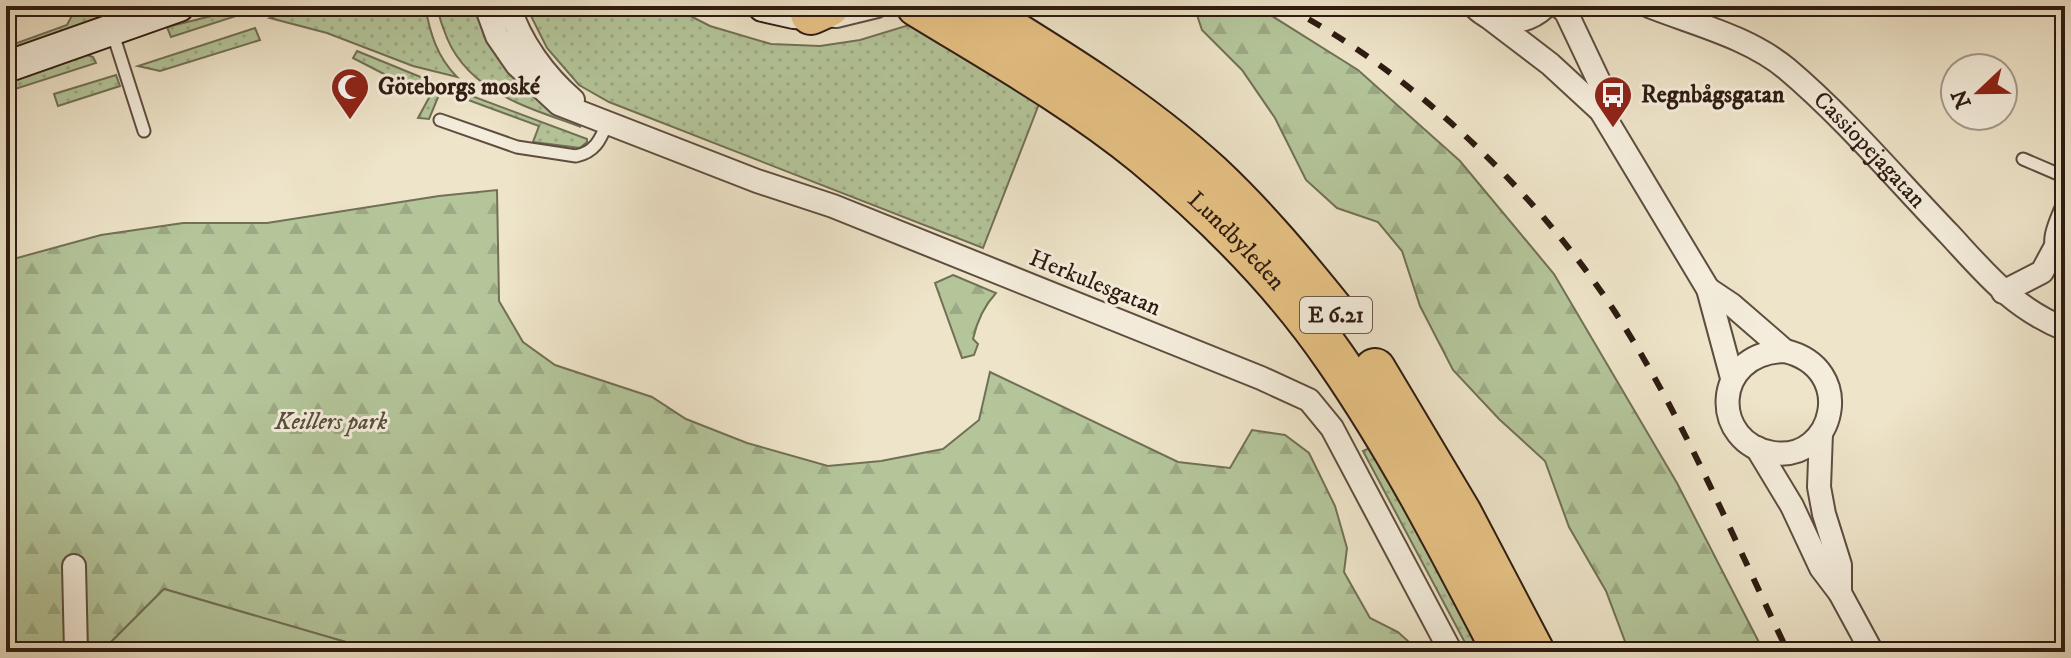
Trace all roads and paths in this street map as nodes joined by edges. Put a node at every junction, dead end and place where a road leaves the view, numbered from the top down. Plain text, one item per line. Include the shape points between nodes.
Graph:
1 (179, 6) edge
2 (486, 6) edge
3 (509, 6) edge
4 (763, 6) edge
5 (877, 6) edge
6 (917, 6) edge
7 (972, 6) edge
8 (1546, 6) edge
9 (1559, 6) edge
10 (1649, 6) edge
11 (820, 10) edge
12 (1480, 11) edge
13 (114, 18) edge
14 (1041, 65) junction
15 (6, 67) edge
16 (1601, 111) junction
17 (598, 119) junction
18 (440, 120) dead end
19 (144, 131) dead end
20 (2023, 159) dead end
21 (2065, 177) edge
22 (2065, 212) edge
23 (2060, 254) edge
24 (1708, 289) junction
25 (2003, 292) junction
26 (2065, 329) edge
27 (1785, 351) junction
28 (1732, 378) junction
29 (1821, 433) junction
30 (1757, 448) junction
31 (74, 566) dead end
32 (1840, 593) junction
33 (76, 652) edge
34 (1451, 652) edge
35 (1503, 652) edge
36 (1534, 652) edge
37 (1872, 652) edge

1 - 13 street
2 - 17 street, Herkulesgatan via 497,36 517,65 559,104
3 - 17 street, Herkulesgatan via 542,67
4 - 11 street via 794,13
5 - 11 street via 836,16
6 - 14 highway, Lundbyleden / E 6.21
7 - 14 highway, Lundbyleden / E 6.21
8 - 12 street via 1532,17 1507,22
9 - 16 street via 1604,92
10 - 25 street, Cassiopejagatan via 1757,49 1785,67
12 - 16 street
13 - 15 street
13 - 19 lane
14 - 35 highway, Lundbyleden / E 6.21 via 1081,108 1144,155 1241,244 1334,356 1387,440
14 - 36 highway, Lundbyleden / E 6.21 via 1107,91 1210,173 1298,266 1356,340 1408,420
16 - 24 street
17 - 18 lane via 597,144 576,156 517,147
17 - 34 street, Herkulesgatan via 926,242 1309,400 1352,461
20 - 21 lane
22 - 23 street via 2055,239
23 - 25 street via 2042,272
24 - 27 street
24 - 28 street
25 - 26 street, Cassiopejagatan via 2038,318
27 - 28 street via 1755,357
27 - 29 street via 1810,361 1826,381 1830,408
28 - 30 street via 1727,398 1733,423
29 - 30 street via 1787,453
29 - 32 street via 1819,487 1840,565
30 - 32 street via 1821,568
31 - 33 street
32 - 37 street

